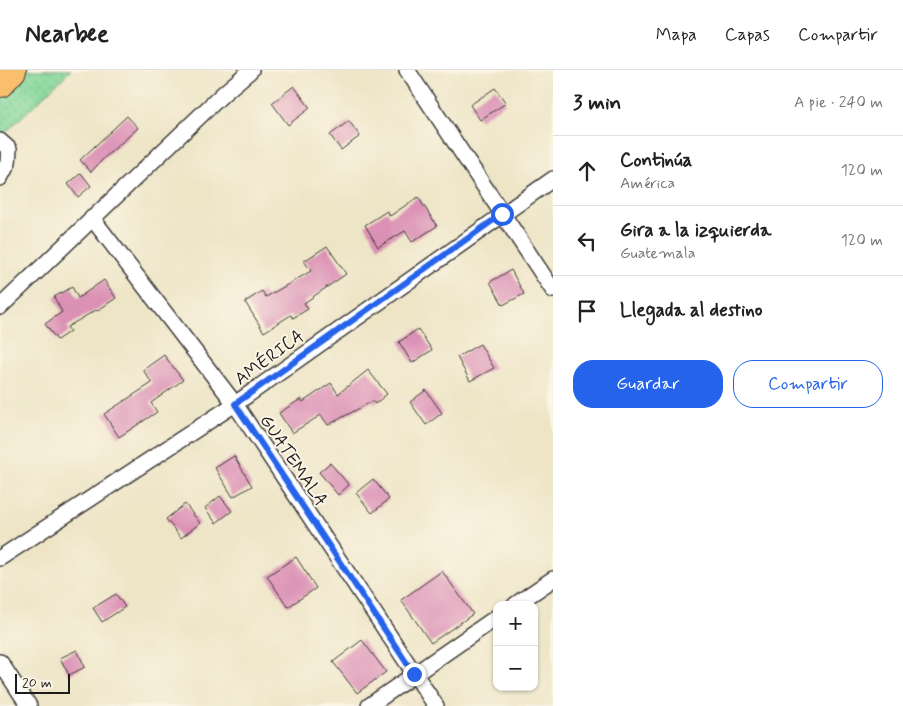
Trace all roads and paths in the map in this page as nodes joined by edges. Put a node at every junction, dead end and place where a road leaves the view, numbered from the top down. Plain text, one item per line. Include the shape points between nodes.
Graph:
1 (12, 70) edge
2 (251, 70) edge
3 (407, 70) edge
4 (0, 83) edge
5 (0, 141) edge
6 (0, 178) edge
7 (553, 179) edge
8 (502, 214) junction
9 (92, 218) junction
10 (553, 290) edge
11 (0, 307) edge
12 (235, 404) junction
13 (0, 558) edge
14 (553, 579) edge
15 (521, 601) edge
16 (493, 621) edge
17 (0, 662) edge
18 (414, 674) junction
19 (29, 706) edge
20 (369, 706) edge
21 (436, 706) edge

1 - 4 highway
2 - 9 street
3 - 8 street
5 - 6 street via 9,149 8,163
7 - 8 street, AMÉRICA
8 - 10 street
8 - 12 street, AMÉRICA
9 - 11 street
9 - 12 street, GUATEMALA
12 - 13 street, AMÉRICA
12 - 18 street, GUATEMALA
14 - 15 street
16 - 18 street
17 - 19 street
18 - 20 street
18 - 21 street, GUATEMALA

